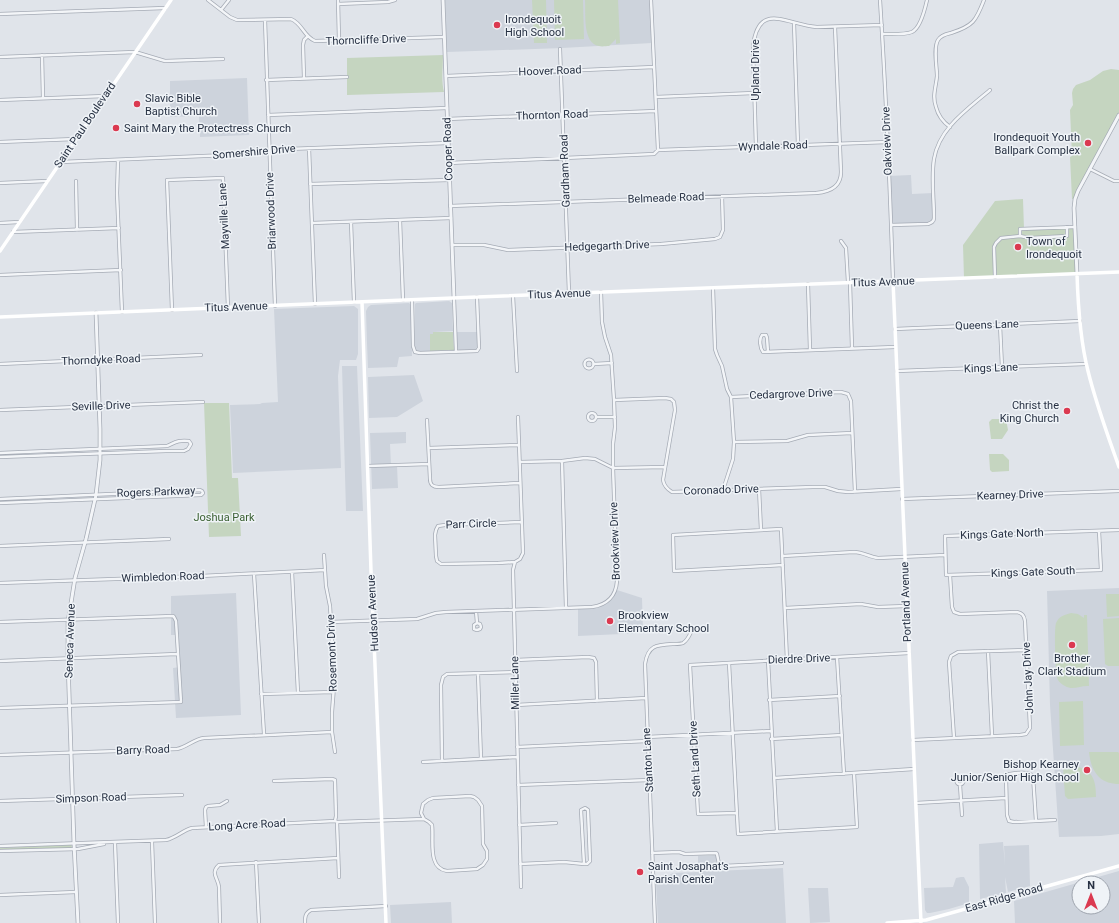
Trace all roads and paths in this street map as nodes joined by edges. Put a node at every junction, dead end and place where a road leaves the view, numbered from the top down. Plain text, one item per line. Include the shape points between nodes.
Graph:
1 (171, 0) edge
2 (208, 0) edge
3 (229, 0) edge
4 (338, 0) edge
5 (395, 0) edge
6 (443, 0) edge
7 (651, 0) edge
8 (880, 0) edge
9 (927, 0) edge
10 (984, 0) edge
11 (338, 4) junction
12 (165, 8) junction
13 (221, 10) junction
14 (0, 14) edge
15 (265, 20) junction
16 (794, 23) junction
17 (882, 25) junction
18 (836, 27) junction
19 (882, 34) junction
20 (307, 37) junction
21 (444, 37) junction
22 (339, 40) junction
23 (560, 49) dead end
24 (135, 52) junction
25 (42, 56) junction
26 (0, 57) edge
27 (223, 59) dead end
28 (654, 67) junction
29 (561, 71) junction
30 (446, 76) junction
31 (347, 77) dead end
32 (304, 78) junction
33 (266, 80) junction
34 (990, 90) dead end
35 (754, 93) junction
36 (105, 96) junction
37 (656, 97) junction
38 (43, 98) junction
39 (0, 100) edge
40 (447, 108) junction
41 (656, 111) junction
42 (268, 115) junction
43 (563, 115) junction
44 (1119, 115) edge
45 (447, 119) junction
46 (950, 127) junction
47 (76, 139) junction
48 (0, 142) edge
49 (888, 142) junction
50 (448, 143) junction
51 (840, 144) junction
52 (798, 145) junction
53 (756, 147) junction
54 (309, 148) junction
55 (658, 150) junction
56 (269, 151) junction
57 (564, 158) junction
58 (118, 160) junction
59 (60, 162) junction
60 (449, 163) junction
61 (1090, 169) junction
62 (449, 180) junction
63 (48, 181) junction
64 (76, 181) dead end
65 (1119, 181) edge
66 (0, 182) edge
67 (310, 184) junction
68 (722, 196) junction
69 (566, 202) junction
70 (450, 206) junction
71 (451, 218) junction
72 (400, 220) junction
73 (20, 222) junction
74 (351, 222) junction
75 (0, 223) edge
76 (312, 223) junction
77 (891, 225) junction
78 (1067, 227) junction
79 (1075, 227) junction
80 (119, 228) junction
81 (77, 230) junction
82 (13, 232) junction
83 (1020, 236) junction
84 (841, 241) dead end
85 (452, 245) junction
86 (568, 247) junction
87 (0, 252) edge
88 (121, 270) junction
89 (1119, 272) edge
90 (1077, 274) junction
91 (0, 275) edge
92 (995, 277) junction
93 (892, 282) junction
94 (849, 283) junction
95 (808, 284) junction
96 (713, 288) junction
97 (601, 292) junction
98 (569, 294) junction
99 (513, 296) junction
100 (477, 297) junction
101 (454, 298) junction
102 (403, 300) junction
103 (412, 300) junction
104 (354, 302) junction
105 (362, 302) junction
106 (315, 304) junction
107 (275, 306) junction
108 (228, 308) junction
109 (172, 310) junction
110 (122, 312) junction
111 (96, 313) junction
112 (0, 317) edge
113 (1080, 321) junction
114 (1000, 325) junction
115 (894, 329) junction
116 (895, 347) junction
117 (852, 348) junction
118 (810, 350) junction
119 (456, 352) junction
120 (768, 352) junction
121 (201, 355) dead end
122 (97, 360) junction
123 (612, 363) junction
124 (0, 364) edge
125 (594, 364) dead end
126 (1086, 364) junction
127 (1002, 367) junction
128 (517, 371) dead end
129 (896, 372) junction
130 (731, 397) junction
131 (614, 400) junction
132 (203, 402) dead end
133 (99, 406) junction
134 (0, 410) edge
135 (518, 417) dead end
136 (596, 417) dead end
137 (615, 417) junction
138 (427, 420) dead end
139 (852, 432) junction
140 (734, 442) junction
141 (519, 445) junction
142 (166, 446) junction
143 (100, 448) junction
144 (429, 448) junction
145 (166, 451) junction
146 (0, 452) edge
147 (21, 452) junction
148 (100, 453) junction
149 (21, 456) junction
150 (0, 457) edge
151 (1118, 460) edge
152 (562, 461) junction
153 (520, 462) junction
154 (429, 464) junction
155 (367, 466) junction
156 (665, 467) junction
157 (1119, 467) edge
158 (613, 468) junction
159 (520, 483) junction
160 (759, 489) junction
161 (901, 489) junction
162 (723, 490) junction
163 (1119, 491) edge
164 (855, 492) junction
165 (96, 495) junction
166 (0, 498) edge
167 (18, 498) junction
168 (95, 499) junction
169 (902, 499) junction
170 (18, 502) junction
171 (0, 503) edge
172 (522, 522) junction
173 (761, 530) junction
174 (1119, 530) edge
175 (1099, 531) junction
176 (169, 539) dead end
177 (85, 542) junction
178 (0, 546) edge
179 (324, 555) dead end
180 (945, 555) junction
181 (782, 556) junction
182 (905, 556) junction
183 (515, 562) junction
184 (783, 565) junction
185 (325, 570) junction
186 (292, 572) junction
187 (254, 574) junction
188 (950, 575) junction
189 (74, 581) junction
190 (0, 584) edge
191 (907, 606) junction
192 (566, 608) junction
193 (785, 608) junction
194 (514, 610) junction
195 (476, 611) junction
196 (69, 619) junction
197 (373, 620) junction
198 (0, 622) edge
199 (331, 622) junction
200 (477, 623) dead end
201 (692, 630) dead end
202 (1027, 650) junction
203 (988, 651) junction
204 (909, 653) junction
205 (177, 654) junction
206 (837, 657) junction
207 (68, 658) junction
208 (515, 660) junction
209 (768, 660) junction
210 (787, 660) junction
211 (0, 661) edge
212 (729, 662) junction
213 (690, 664) joint
214 (515, 672) junction
215 (478, 674) junction
216 (334, 692) junction
217 (298, 693) junction
218 (261, 694) junction
219 (840, 696) junction
220 (646, 698) junction
221 (770, 700) junction
222 (597, 701) junction
223 (69, 705) junction
224 (516, 705) junction
225 (0, 708) edge
226 (771, 731) junction
227 (332, 732) junction
228 (732, 733) junction
229 (264, 734) junction
230 (694, 734) junction
231 (842, 735) junction
232 (992, 736) junction
233 (647, 737) junction
234 (954, 738) junction
235 (772, 739) junction
236 (913, 740) junction
237 (647, 741) junction
238 (517, 747) junction
239 (71, 752) junction
240 (335, 752) dead end
241 (0, 755) edge
242 (518, 758) junction
243 (481, 759) junction
244 (442, 761) junction
245 (423, 762) dead end
246 (914, 769) junction
247 (854, 773) junction
248 (844, 774) junction
249 (774, 778) junction
250 (649, 780) junction
251 (274, 781) dead end
252 (518, 785) junction
253 (960, 785) dead end
254 (182, 795) dead end
255 (72, 798) junction
256 (1006, 798) junction
257 (0, 801) edge
258 (227, 801) dead end
259 (961, 801) junction
260 (916, 803) junction
261 (737, 813) junction
262 (962, 815) dead end
263 (424, 819) junction
264 (1055, 820) dead end
265 (382, 821) junction
266 (1036, 821) junction
267 (336, 822) junction
268 (556, 823) dead end
269 (519, 825) junction
270 (206, 827) junction
271 (777, 832) junction
272 (152, 842) junction
273 (115, 843) junction
274 (0, 846) edge
275 (74, 846) junction
276 (0, 851) edge
277 (652, 853) junction
278 (338, 858) junction
279 (256, 862) junction
280 (782, 863) dead end
281 (520, 864) junction
282 (584, 864) junction
283 (1119, 866) edge
284 (339, 877) dead end
285 (520, 887) dead end
286 (76, 892) junction
287 (0, 895) edge
288 (386, 906) junction
289 (921, 922) edge
290 (78, 923) edge
291 (118, 923) edge
292 (155, 923) edge
293 (220, 923) edge
294 (259, 923) edge
295 (305, 923) edge
296 (386, 923) edge
297 (655, 923) edge
298 (888, 923) edge

1 - 12 main road, Saint Paul Boulevard
2 - 13 street
3 - 13 street
4 - 11 street
5 - 11 street
6 - 21 street, Cooper Road
7 - 28 street
8 - 17 street, Oakview Drive
9 - 19 street via 919,25 913,31
10 - 46 street via 971,24 940,37 937,42 934,98 939,115
11 - 22 street
12 - 14 street
12 - 24 main road, Saint Paul Boulevard
13 - 15 street via 237,20
15 - 20 street via 295,21
15 - 33 street, Briarwood Drive
16 - 18 street, Upland Drive via 813,27
16 - 35 street, Upland Drive via 773,17 758,26 753,47
16 - 52 street
17 - 18 street, Upland Drive
17 - 19 street, Oakview Drive
18 - 51 street, Belmeade Road
19 - 49 street, Oakview Drive
20 - 22 street, Thorncliffe Drive via 315,41
20 - 32 street via 303,45
21 - 22 street, Thorncliffe Drive
21 - 30 street, Cooper Road
23 - 29 street, Gardham Road
24 - 25 street
24 - 27 street via 165,61
24 - 36 main road, Saint Paul Boulevard
25 - 26 street
25 - 38 street
28 - 29 street, Hoover Road
28 - 37 street
29 - 30 street, Hoover Road
29 - 43 street, Gardham Road
30 - 40 street, Cooper Road
31 - 32 street
32 - 33 street
33 - 42 street, Briarwood Drive
34 - 46 street
35 - 37 street
35 - 53 street, Upland Drive
36 - 38 street
36 - 47 main road, Saint Paul Boulevard
37 - 41 street
38 - 39 street
40 - 42 street
40 - 45 street, Cooper Road
41 - 43 street, Thornton Road
41 - 55 street
42 - 56 street, Briarwood Drive
43 - 45 street, Thornton Road
43 - 57 street, Gardham Road
44 - 61 street
45 - 50 street, Cooper Road
46 - 77 street via 940,141 934,160 933,221 928,224
47 - 48 street
47 - 59 main road, Saint Paul Boulevard
49 - 51 street, Wyndale Road
49 - 77 street, Oakview Drive
50 - 54 street, Somershire Drive
50 - 60 street, Cooper Road
51 - 52 street, Wyndale Road
51 - 68 street, Belmeade Road via 841,178 835,187 828,191
52 - 53 street, Wyndale Road
53 - 55 street, Wyndale Road
54 - 56 street, Somershire Drive
54 - 67 street
55 - 57 street via 654,154
56 - 58 street, Somershire Drive
56 - 107 street, Briarwood Drive
57 - 60 street
57 - 69 street, Gardham Road
58 - 59 street, Somershire Drive
58 - 80 street
59 - 63 main road, Saint Paul Boulevard
60 - 62 street, Cooper Road
61 - 65 street
61 - 79 street via 1075,199
62 - 67 street
62 - 70 street, Cooper Road
63 - 66 street
63 - 73 main road, Saint Paul Boulevard
64 - 81 street
67 - 76 street
68 - 69 street, Belmeade Road
68 - 86 street, Hedgegarth Drive via 723,230 720,237 715,240
69 - 70 street, Belmeade Road
69 - 86 street, Gardham Road
70 - 71 street, Cooper Road
71 - 72 street
71 - 85 street, Cooper Road
72 - 74 street
72 - 102 street
73 - 75 street
73 - 82 main road, Saint Paul Boulevard
74 - 76 street
74 - 104 street
76 - 106 street
77 - 93 street, Oakview Drive
78 - 79 street
78 - 83 street via 1020,229
78 - 83 street via 1067,236
79 - 90 street
80 - 81 street
80 - 88 street
81 - 82 street
82 - 87 main road, Saint Paul Boulevard
83 - 92 street via 1004,237 994,247
84 - 94 street via 846,248
85 - 86 street, Hedgegarth Drive via 484,245 508,250
85 - 101 street, Cooper Road
86 - 98 street, Gardham Road
88 - 91 street
88 - 110 street
89 - 90 main road, Titus Avenue
90 - 92 main road, Titus Avenue
90 - 113 main road
92 - 93 main road, Titus Avenue
93 - 94 main road, Titus Avenue
93 - 115 main road, Portland Avenue
94 - 95 main road, Titus Avenue
94 - 117 street
95 - 96 main road, Titus Avenue
95 - 118 street
96 - 97 main road, Titus Avenue
96 - 130 street via 715,349
97 - 98 main road, Titus Avenue
97 - 123 street, Brookview Drive via 603,330
98 - 99 main road, Titus Avenue
99 - 100 main road, Titus Avenue
99 - 128 street
100 - 101 main road, Titus Avenue
100 - 119 street via 478,350
101 - 103 main road, Titus Avenue
101 - 119 street
102 - 103 main road, Titus Avenue
102 - 105 main road, Titus Avenue
103 - 119 street via 414,352
104 - 105 main road, Titus Avenue
104 - 106 main road, Titus Avenue
105 - 155 main road, Hudson Avenue
106 - 107 main road, Titus Avenue
107 - 108 main road, Titus Avenue
108 - 109 main road, Titus Avenue
108 - 109 street, Mayville Lane via 223,178 167,180
109 - 110 main road, Titus Avenue
110 - 111 main road, Titus Avenue
111 - 112 main road, Titus Avenue
111 - 122 street, Seneca Avenue
113 - 114 street, Queens Lane
113 - 126 main road
114 - 115 street, Queens Lane
114 - 127 street
115 - 116 main road, Portland Avenue
116 - 117 street
116 - 129 main road, Portland Avenue
117 - 118 street
118 - 120 street
120 - 120 street via 762,350 762,335 766,335
121 - 122 street, Thorndyke Road
122 - 124 street, Thorndyke Road
122 - 133 street, Seneca Avenue
123 - 125 street
123 - 131 street, Brookview Drive
126 - 127 street, Kings Lane
126 - 151 main road
127 - 129 street, Kings Lane
129 - 161 main road, Portland Avenue
130 - 139 street, Cedargrove Drive via 846,393 851,399
130 - 140 street
131 - 137 street, Brookview Drive
131 - 156 street, Coronado Drive via 665,398 674,402 675,410
132 - 133 street, Seville Drive
133 - 134 street, Seville Drive
133 - 143 street, Seneca Avenue
135 - 141 street, Miller Lane
136 - 137 street
137 - 158 street, Brookview Drive
138 - 144 street
139 - 140 street via 808,435 787,440
139 - 164 street, Cedargrove Drive
140 - 162 street via 733,459
141 - 144 street
141 - 153 street, Miller Lane
142 - 143 street
142 - 145 street
142 - 145 street via 177,441 188,441 191,444 184,451
143 - 147 street
143 - 148 street, Seneca Avenue
144 - 154 street
145 - 148 street
146 - 147 street
147 - 149 street
148 - 149 street
148 - 165 street, Seneca Avenue
149 - 150 street
151 - 157 main road
152 - 153 street
152 - 158 street via 590,458
152 - 192 street
153 - 159 street, Miller Lane
154 - 155 street
154 - 159 street via 430,482 433,486
155 - 197 main road, Hudson Avenue
156 - 158 street
156 - 162 street, Coronado Drive via 664,484 672,492
158 - 192 street, Brookview Drive via 617,581 615,592 610,600 600,606
159 - 172 street, Miller Lane
160 - 162 street, Coronado Drive
160 - 164 street, Coronado Drive via 822,487
160 - 173 street
161 - 164 street, Coronado Drive
161 - 169 main road, Portland Avenue
163 - 169 street, Kearney Drive
165 - 167 street, Rogers Parkway
165 - 168 street, Seneca Avenue
165 - 168 street, Rogers Parkway via 200,490 203,493
166 - 167 street, Rogers Parkway
167 - 170 street
168 - 170 street, Rogers Parkway
168 - 177 street, Seneca Avenue
169 - 182 main road, Portland Avenue
170 - 171 street, Rogers Parkway
172 - 183 street, Miller Lane via 522,556
172 - 183 street, Parr Circle via 445,525 438,526 435,532 436,556 441,564
173 - 181 street via 781,529
173 - 184 street via 673,536 674,571
174 - 175 street, Kings Gate North
175 - 180 street, Kings Gate North via 945,536
175 - 188 street, Kings Gate South via 1101,570
176 - 177 street
177 - 178 street
177 - 189 street, Seneca Avenue
179 - 185 street, Rosemont Drive
180 - 182 street
180 - 188 street via 946,575
181 - 182 street via 854,552 878,558
181 - 184 street
182 - 191 main road, Portland Avenue
183 - 194 street, Miller Lane
184 - 193 street
185 - 186 street, Wimbledon Road
185 - 199 street, Rosemont Drive
186 - 187 street, Wimbledon Road
186 - 217 street
187 - 189 street, Wimbledon Road
187 - 218 street
188 - 202 street, John Jay Drive via 954,612 1020,612 1024,617
189 - 190 street, Wimbledon Road
189 - 196 street, Seneca Avenue
191 - 193 street via 878,607 861,604
191 - 204 main road, Portland Avenue
192 - 194 street, Brookview Drive
193 - 210 street
194 - 195 street, Brookview Drive
194 - 208 street, Miller Lane
195 - 197 street, Brookview Drive via 439,612 417,619
195 - 200 street
196 - 198 street
196 - 205 street via 170,615 176,622
196 - 207 street, Seneca Avenue
197 - 199 street, Brookview Drive
197 - 265 main road, Hudson Avenue
199 - 216 street, Rosemont Drive
201 - 220 street, Stanton Lane via 682,643 658,645 648,652 644,664
202 - 203 street
202 - 232 street, John Jay Drive via 1030,730 1023,734
203 - 232 street
203 - 234 street via 955,653 951,656
204 - 206 street, Dierdre Drive
204 - 236 main road, Portland Avenue
205 - 207 street
205 - 223 street via 180,702
206 - 210 street, Dierdre Drive
206 - 219 street
207 - 211 street
207 - 223 street, Seneca Avenue
208 - 214 street, Miller Lane
208 - 222 street via 593,658 596,662
209 - 210 street, Dierdre Drive
209 - 212 street, Dierdre Drive
209 - 221 street
212 - 213 street, Dierdre Drive
212 - 228 street
213 - 230 street, Seth Land Drive
214 - 215 street
214 - 224 street, Miller Lane
215 - 243 street
215 - 244 street via 447,674 441,680
216 - 217 street
216 - 227 street, Rosemont Drive
217 - 218 street
218 - 229 street
219 - 221 street
219 - 231 street
220 - 222 street
220 - 233 street, Stanton Lane
221 - 226 street
222 - 224 street
223 - 225 street
223 - 239 street, Seneca Avenue
224 - 238 street, Miller Lane
226 - 228 street
226 - 235 street
227 - 229 street, Barry Road
227 - 240 street, Rosemont Drive
228 - 230 street
228 - 261 street
229 - 239 street, Barry Road via 201,738 177,749
230 - 233 street
230 - 261 street, Seth Land Drive via 698,814
231 - 235 street
231 - 248 street
232 - 234 street, John Jay Drive
233 - 237 street, Stanton Lane
234 - 236 street, John Jay Drive
235 - 249 street
236 - 246 main road, Portland Avenue
237 - 238 street
237 - 250 street, Stanton Lane
238 - 242 street, Miller Lane
239 - 241 street, Barry Road
239 - 255 street, Seneca Avenue
242 - 243 street
242 - 252 street, Miller Lane
243 - 244 street
244 - 245 street
246 - 247 street
246 - 260 main road, Portland Avenue
247 - 248 street
247 - 271 street via 857,827
248 - 249 street
249 - 271 street
250 - 252 street
250 - 277 street, Stanton Lane
251 - 267 street via 335,780
252 - 269 street, Miller Lane
253 - 259 street
254 - 255 street, Simpson Road
255 - 257 street, Simpson Road
255 - 275 street, Seneca Avenue
256 - 259 street
256 - 266 street via 1009,821
256 - 266 street via 1007,775 1031,774 1034,780
258 - 270 street via 206,807
259 - 260 street
259 - 262 street
260 - 289 main road, Portland Avenue
261 - 271 street via 738,834
263 - 263 street via 432,826 433,858 438,868 447,871 474,870 485,863 487,853 483,844 482,808 476,798 431,798 422,806 421,813
263 - 265 street, Long Acre Road
264 - 266 street
265 - 267 street, Long Acre Road
265 - 288 main road, Hudson Avenue
267 - 270 street, Long Acre Road
267 - 278 street
268 - 269 street
269 - 281 street, Miller Lane
270 - 272 street, Long Acre Road via 189,829 171,839
272 - 273 street, Long Acre Road
272 - 292 street
273 - 275 street, Long Acre Road
273 - 291 street
274 - 275 street, Long Acre Road
275 - 276 street, Long Acre Road
275 - 286 street, Seneca Avenue
277 - 280 street via 716,853 719,864 723,866
277 - 297 street, Stanton Lane
278 - 279 street
278 - 284 street
279 - 293 street via 219,864 216,867
279 - 294 street
281 - 282 street
281 - 285 street, Miller Lane
282 - 282 street via 590,861 588,810 585,808 581,810
283 - 289 main road, East Ridge Road
286 - 287 street
286 - 290 street, Seneca Avenue
288 - 295 street via 311,910 305,915
288 - 296 main road, Hudson Avenue
289 - 298 main road, East Ridge Road

